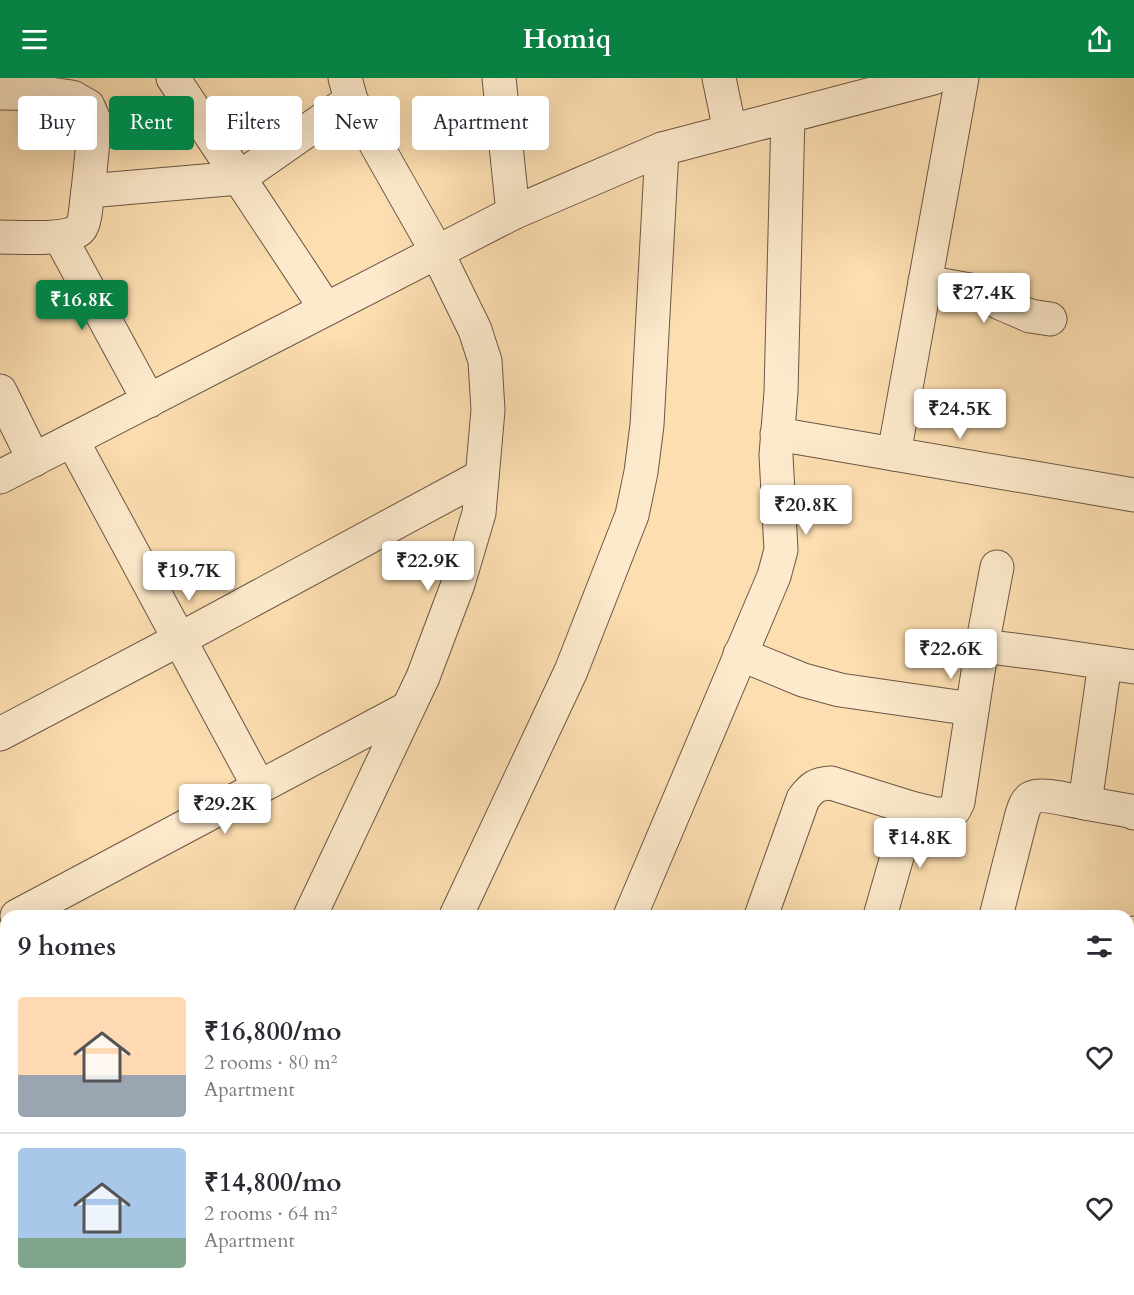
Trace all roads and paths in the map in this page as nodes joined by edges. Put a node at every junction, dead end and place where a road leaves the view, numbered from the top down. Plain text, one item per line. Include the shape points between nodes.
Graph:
1 (173, 78) edge
2 (499, 78) edge
3 (719, 78) edge
4 (933, 78) edge
5 (962, 78) edge
6 (348, 89) edge
7 (0, 93) edge
8 (788, 116) junction
9 (730, 131) junction
10 (662, 149) junction
11 (239, 178) junction
12 (87, 191) junction
13 (513, 213) junction
14 (0, 237) edge
15 (60, 237) junction
16 (437, 252) junction
17 (925, 282) junction
18 (326, 309) junction
19 (1050, 319) dead end
20 (0, 391) edge
21 (149, 400) junction
22 (777, 434) junction
23 (72, 440) junction
24 (894, 454) junction
25 (34, 459) junction
26 (482, 476) junction
27 (0, 477) edge
28 (1134, 495) edge
29 (997, 567) dead end
30 (180, 639) junction
31 (982, 646) junction
32 (740, 654) junction
33 (1119, 665) edge
34 (408, 708) junction
35 (972, 709) junction
36 (0, 734) edge
37 (259, 787) junction
38 (1084, 804) junction
39 (911, 808) junction
40 (1134, 813) edge
41 (28, 910) edge
42 (313, 910) edge
43 (459, 910) edge
44 (633, 910) edge
45 (763, 910) edge
46 (882, 910) edge
47 (1002, 910) edge
48 (1134, 933) edge
49 (1134, 940) edge

1 - 11 street
2 - 13 street
3 - 9 street
4 - 8 street
5 - 17 street
6 - 11 street
6 - 16 street
7 - 12 street via 72,97 88,106 95,122
8 - 9 street
8 - 22 street
9 - 10 street
10 - 13 street
10 - 43 street via 647,425 632,515 571,671
11 - 12 street
11 - 18 street
12 - 15 street via 80,229
13 - 16 street
14 - 15 street
15 - 21 street
16 - 18 street
16 - 26 street via 475,330 485,361 488,410
17 - 19 street via 987,295 1030,316
17 - 24 street
18 - 21 street
20 - 25 street
21 - 23 street
22 - 24 street
22 - 32 street via 781,550 774,576
23 - 25 street
23 - 30 street
24 - 28 street
25 - 27 street
26 - 30 street
26 - 34 street via 479,513 458,585
29 - 31 street
30 - 36 street
30 - 37 street
31 - 33 street
31 - 35 street
32 - 35 street via 803,680 840,690
32 - 44 street
33 - 38 street
34 - 37 street
34 - 42 street
35 - 39 street via 954,810 936,814
37 - 41 street
38 - 40 street
38 - 47 street via 1040,795 1029,799 1022,814
39 - 45 street via 831,783 818,784 803,799
39 - 46 street
48 - 49 street

